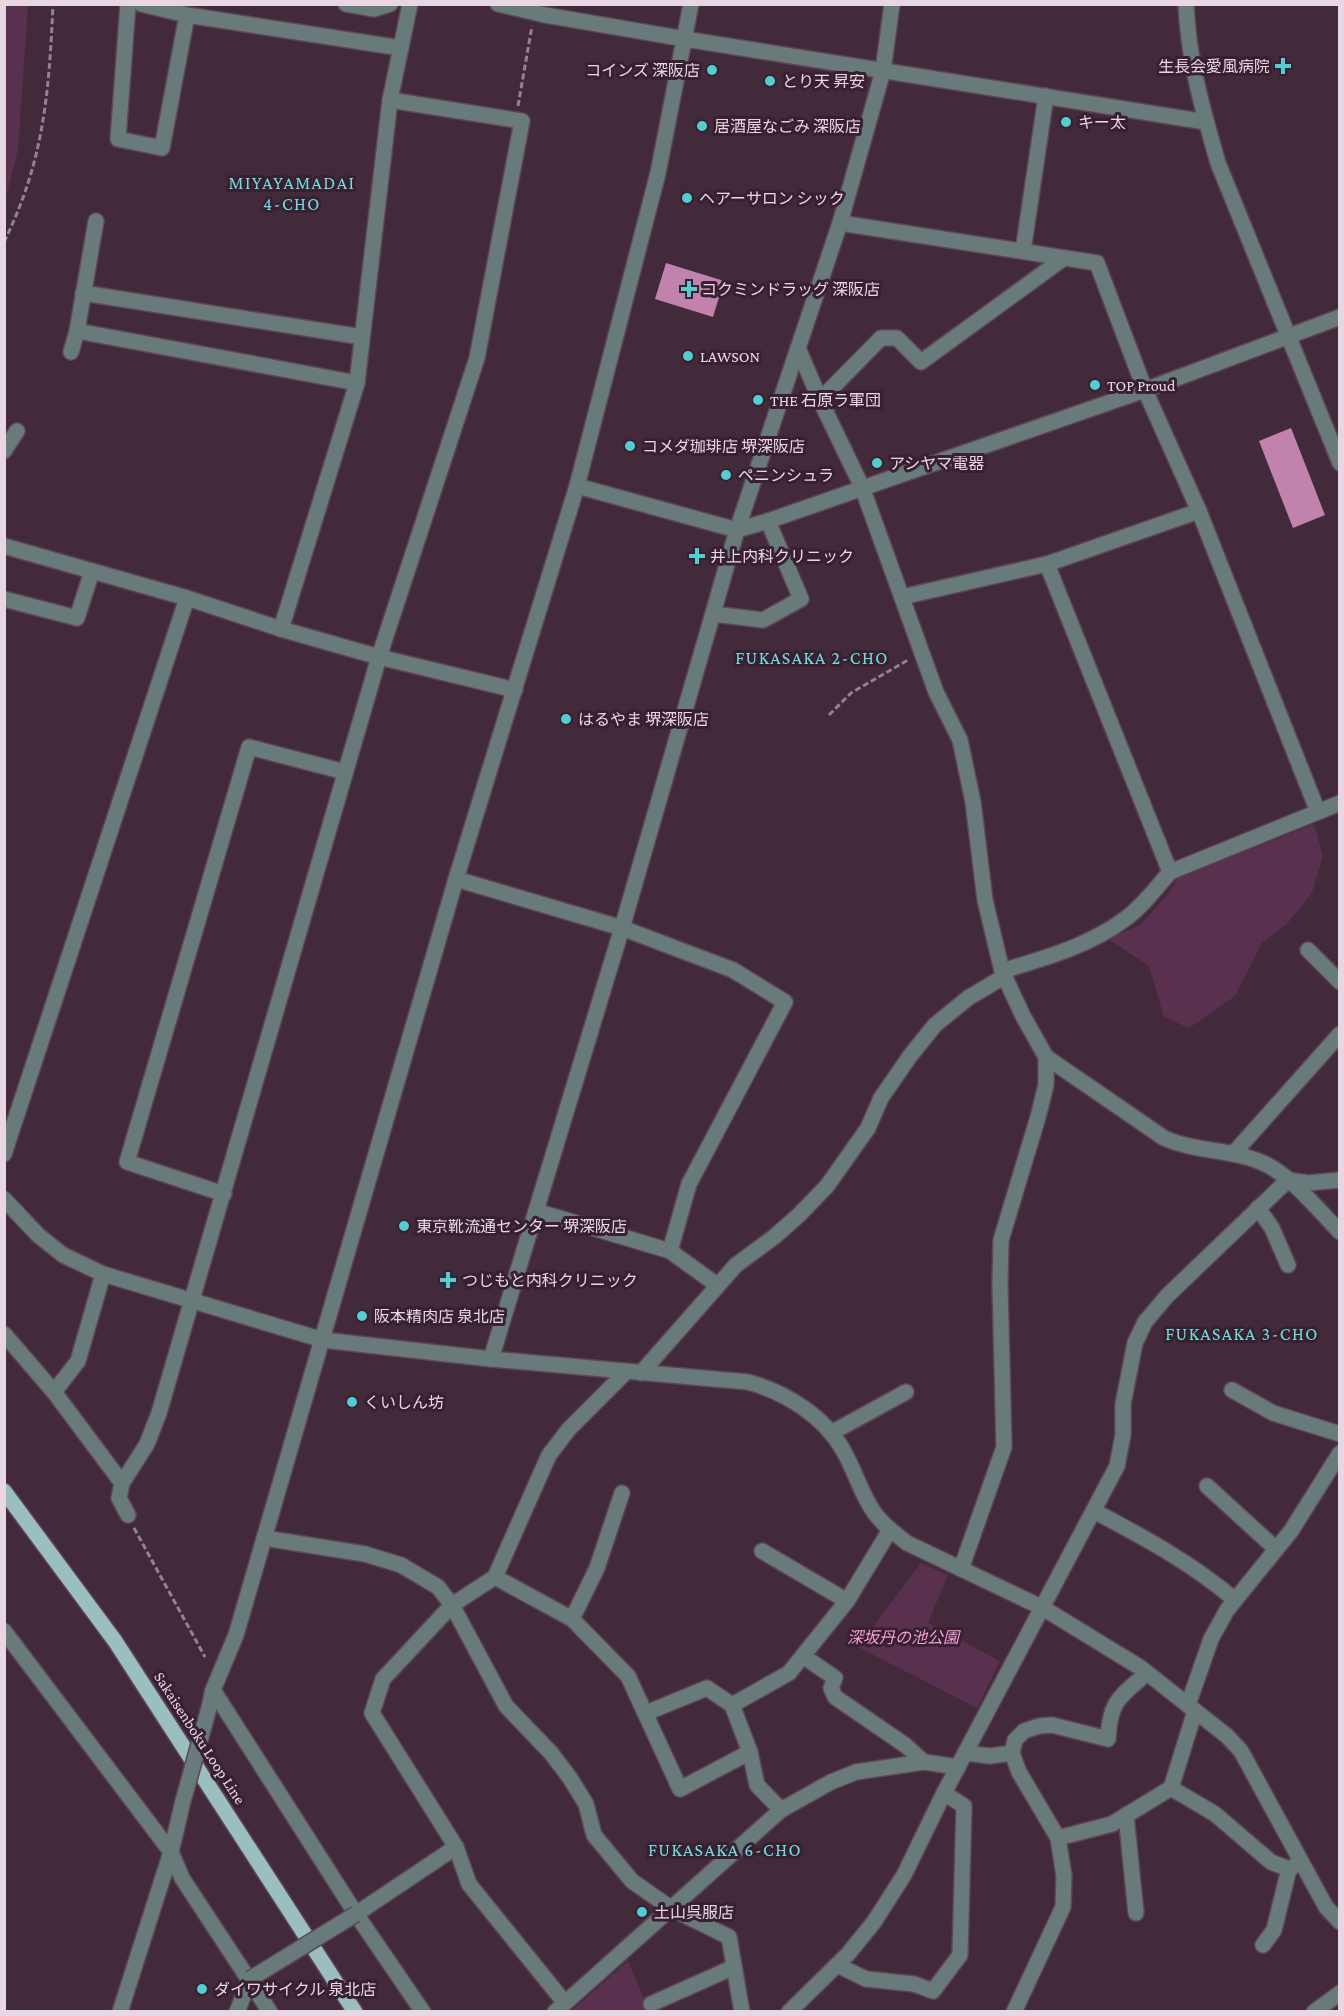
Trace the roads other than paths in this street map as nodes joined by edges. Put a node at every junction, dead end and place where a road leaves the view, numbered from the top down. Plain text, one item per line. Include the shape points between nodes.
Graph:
1 (129, 4) edge
2 (141, 4) edge
3 (346, 4) edge
4 (390, 4) edge
5 (410, 4) edge
6 (498, 4) edge
7 (691, 4) edge
8 (892, 4) edge
9 (1186, 4) edge
10 (542, 10) edge
11 (187, 15) junction
12 (685, 39) junction
13 (401, 48) junction
14 (883, 71) junction
15 (1046, 96) junction
16 (390, 100) junction
17 (1206, 122) junction
18 (96, 220) dead end
19 (840, 223) junction
20 (1023, 251) junction
21 (1064, 258) junction
22 (83, 293) junction
23 (1340, 317) edge
24 (77, 331) junction
25 (1288, 335) junction
26 (362, 337) junction
27 (798, 348) junction
28 (71, 352) dead end
29 (357, 384) junction
30 (1145, 390) junction
31 (820, 400) junction
32 (17, 431) dead end
33 (4, 451) edge
34 (1340, 464) edge
35 (577, 486) junction
36 (862, 487) junction
37 (1199, 511) junction
38 (768, 521) junction
39 (737, 530) junction
40 (4, 546) edge
41 (1047, 564) junction
42 (92, 571) junction
43 (902, 597) junction
44 (187, 598) junction
45 (4, 599) edge
46 (713, 614) junction
47 (281, 629) junction
48 (380, 657) junction
49 (514, 690) junction
50 (345, 772) junction
51 (1340, 803) edge
52 (1318, 812) junction
53 (1170, 872) junction
54 (456, 879) junction
55 (622, 928) junction
56 (1308, 950) dead end
57 (1003, 973) junction
58 (1340, 982) edge
59 (1340, 1034) edge
60 (1046, 1057) junction
61 (4, 1154) edge
62 (1233, 1154) junction
63 (1288, 1180) junction
64 (1340, 1180) edge
65 (224, 1194) junction
66 (4, 1199) edge
67 (1258, 1208) junction
68 (536, 1211) junction
69 (1340, 1232) edge
70 (670, 1251) junction
71 (1288, 1265) dead end
72 (103, 1274) junction
73 (717, 1285) junction
74 (191, 1299) junction
75 (4, 1334) edge
76 (323, 1340) junction
77 (491, 1359) junction
78 (634, 1373) junction
79 (1232, 1390) dead end
80 (54, 1392) junction
81 (906, 1392) dead end
82 (831, 1433) junction
83 (1340, 1434) edge
84 (1340, 1453) edge
85 (122, 1483) junction
86 (1207, 1486) dead end
87 (4, 1491) edge
88 (622, 1493) dead end
89 (1094, 1511) junction
90 (128, 1515) road end
91 (890, 1530) junction
92 (264, 1538) junction
93 (1276, 1550) junction
94 (762, 1551) dead end
95 (961, 1569) junction
96 (495, 1577) junction
97 (1234, 1600) junction
98 (847, 1601) junction
99 (452, 1605) junction
100 (1043, 1608) junction
101 (572, 1619) junction
102 (4, 1631) edge
103 (803, 1656) junction
104 (1147, 1673) junction
105 (213, 1690) junction
106 (732, 1705) junction
107 (1192, 1708) junction
108 (646, 1713) junction
109 (750, 1752) junction
110 (966, 1753) junction
111 (1012, 1753) junction
112 (924, 1762) junction
113 (958, 1767) junction
114 (1171, 1788) junction
115 (944, 1793) junction
116 (782, 1810) junction
117 (1126, 1815) junction
118 (1058, 1838) junction
119 (456, 1846) junction
120 (171, 1852) junction
121 (1295, 1865) junction
122 (672, 1909) junction
123 (1137, 1913) dead end
124 (356, 1914) junction
125 (1340, 1922) edge
126 (1263, 1945) dead end
127 (837, 1965) junction
128 (734, 1967) junction
129 (250, 1979) junction
130 (1340, 1994) edge
131 (651, 2004) dead end
132 (560, 2007) edge
133 (120, 2012) edge
134 (237, 2012) edge
135 (270, 2012) edge
136 (355, 2012) edge
137 (423, 2012) edge
138 (742, 2012) edge
139 (789, 2012) edge
140 (1014, 2012) edge
141 (1314, 2012) edge

1 - 11 street via 118,139 162,148
2 - 11 street
3 - 4 street via 374,9
5 - 13 street
6 - 10 street
7 - 12 street
8 - 14 street
9 - 17 street via 1187,33
10 - 12 street
11 - 13 street
12 - 14 street
12 - 35 street via 658,173
13 - 16 street
14 - 15 street
14 - 19 street
15 - 17 street
15 - 20 street
16 - 26 street
16 - 48 street via 522,120 477,358
17 - 25 street via 1218,163
18 - 22 street
19 - 20 street
19 - 27 street
20 - 21 street
21 - 30 street via 1097,263
21 - 31 street via 921,362 897,338 881,338
22 - 24 street
22 - 26 street
23 - 25 street
24 - 28 street
24 - 29 street
25 - 30 street
25 - 34 street
26 - 29 street
27 - 31 street
27 - 39 street
29 - 47 street
30 - 36 street
30 - 37 street
31 - 36 street
32 - 33 street
35 - 39 street
35 - 49 street
36 - 38 street
36 - 43 street
37 - 41 street
37 - 52 street
38 - 39 street
38 - 46 street via 801,599 763,620
39 - 46 street
40 - 42 street
41 - 43 street
41 - 53 street
42 - 44 street
42 - 45 street via 77,618
43 - 57 street via 936,692 960,740 973,802 985,900
44 - 47 street
44 - 61 street
46 - 55 street
47 - 48 street
48 - 49 street
48 - 50 street
49 - 54 street
50 - 65 street
50 - 65 street via 249,747 126,1162
51 - 52 street
52 - 53 street
53 - 57 street via 1125,919 1094,938
54 - 55 street
54 - 76 street
55 - 68 street
55 - 70 street via 734,970 785,1002 688,1184
56 - 58 street
57 - 60 street
57 - 73 street via 935,1025 887,1089 868,1128 827,1186
59 - 62 street
60 - 62 street via 1164,1138 1180,1145
60 - 95 street via 1046,1085 1038,1118 1001,1240 1004,1447
62 - 63 street via 1265,1163
63 - 64 street
63 - 67 street
63 - 69 street
65 - 74 street
66 - 72 street via 63,1255
67 - 71 street via 1272,1228
67 - 89 street via 1145,1322 1135,1343 1117,1466
68 - 70 street
68 - 77 street
70 - 73 street
72 - 74 street
72 - 80 street via 78,1361
73 - 78 street
74 - 76 street
74 - 85 street via 159,1413 147,1444
75 - 80 street
76 - 77 street
76 - 92 street
77 - 78 street
78 - 82 street via 748,1382 768,1388 791,1400
78 - 96 street via 569,1429 549,1455
79 - 83 street via 1273,1413
80 - 85 street
81 - 82 street
82 - 91 street via 869,1506
84 - 93 street via 1310,1504
85 - 90 street via 119,1498
86 - 93 street
87 - 136 main road, Sakaisenboku Loop Line via 115,1641
88 - 101 street via 597,1568
89 - 97 street via 1209,1577
89 - 100 street
91 - 95 street via 907,1543
91 - 98 street
92 - 99 street via 365,1554 401,1565 438,1587
92 - 105 street via 236,1635
93 - 97 street
94 - 98 street
95 - 100 street
96 - 99 street
96 - 101 street
97 - 107 street via 1211,1639
98 - 103 street
99 - 119 street via 383,1679 372,1713
99 - 122 street via 506,1706 570,1778 586,1804 594,1835 632,1881
100 - 104 street
100 - 110 street
101 - 108 street via 628,1676
102 - 120 street
103 - 106 street via 789,1673
103 - 112 street via 834,1678 831,1688 835,1697
104 - 107 street
104 - 111 street via 1114,1704 1108,1738 1052,1725 1039,1726 1024,1731 1015,1740
105 - 120 street, bridge
105 - 124 street
106 - 108 street via 707,1688
106 - 109 street
107 - 114 street
107 - 121 street via 1241,1751
108 - 109 street via 680,1789
109 - 116 street via 757,1785
110 - 111 street
110 - 113 street
111 - 118 street
112 - 113 street
112 - 116 street via 856,1772
113 - 115 street
114 - 117 street
114 - 121 street via 1215,1814 1271,1862
115 - 127 street via 904,1875 874,1922
115 - 127 street via 964,1806 960,1955 933,1991 914,1984 866,1979
116 - 122 street
117 - 118 street via 1112,1824
117 - 123 street
118 - 140 street via 1064,1876 1063,1907
119 - 124 street
119 - 132 street via 469,1884
120 - 129 street via 182,1878
120 - 133 street
121 - 125 street
121 - 126 street via 1274,1930
122 - 128 street via 729,1937
122 - 132 street
124 - 129 street, bridge
124 - 137 street
127 - 139 street
128 - 131 street
128 - 138 street
129 - 134 street
129 - 135 street
130 - 141 street

